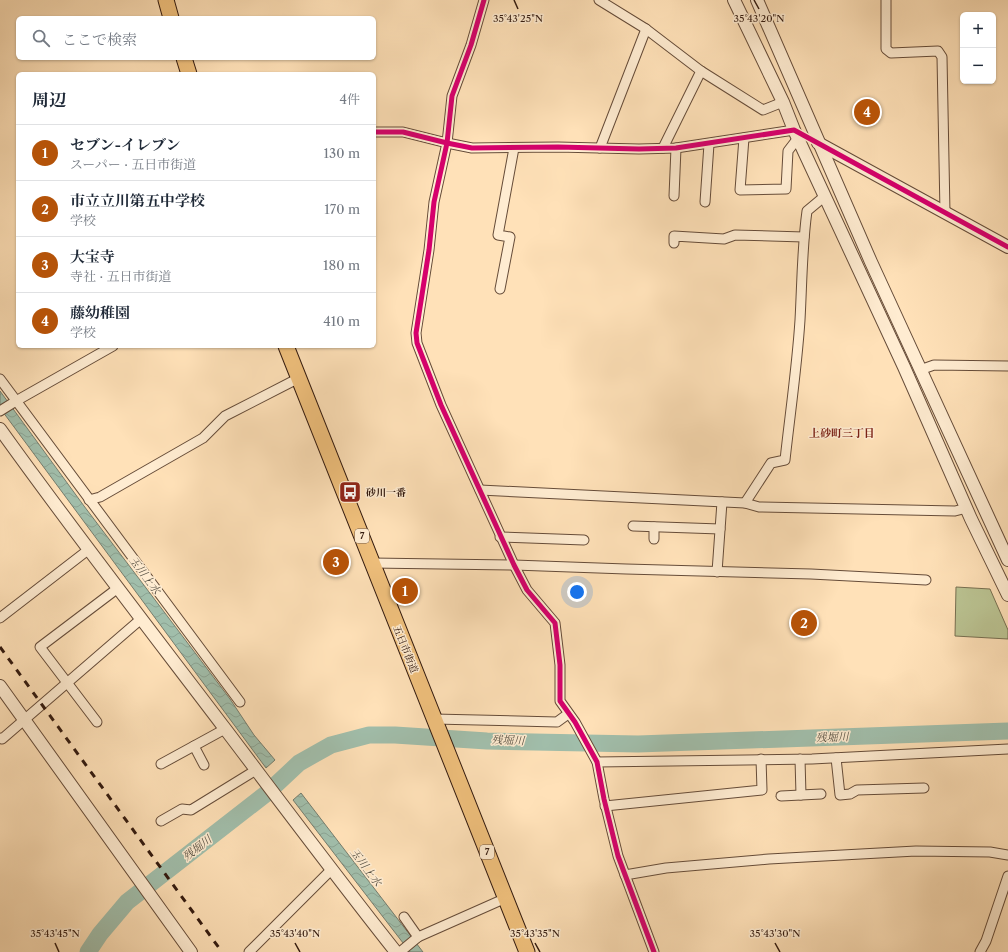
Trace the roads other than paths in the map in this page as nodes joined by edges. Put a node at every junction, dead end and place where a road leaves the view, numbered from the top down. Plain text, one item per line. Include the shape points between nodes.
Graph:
1 (166, 0) edge
2 (484, 0) edge
3 (599, 0) edge
4 (734, 0) edge
5 (757, 0) edge
6 (886, 0) edge
7 (170, 16) edge
8 (646, 29) junction
9 (185, 60) edge
10 (700, 70) junction
11 (188, 72) edge
12 (783, 102) junction
13 (376, 132) edge
14 (796, 134) junction
15 (744, 138) junction
16 (447, 143) junction
17 (709, 144) junction
18 (820, 144) junction
19 (514, 148) junction
20 (600, 148) junction
21 (663, 148) junction
22 (676, 148) junction
23 (674, 196) dead end
24 (825, 196) junction
25 (705, 202) dead end
26 (945, 212) junction
27 (804, 237) junction
28 (674, 243) dead end
29 (1008, 247) edge
30 (500, 289) dead end
31 (108, 348) edge
32 (287, 348) edge
33 (1008, 366) edge
34 (920, 370) junction
35 (299, 378) junction
36 (0, 379) edge
37 (13, 402) junction
38 (0, 411) edge
39 (0, 431) edge
40 (480, 490) junction
41 (89, 500) junction
42 (722, 502) junction
43 (745, 503) junction
44 (966, 508) junction
45 (971, 519) junction
46 (990, 520) junction
47 (633, 526) dead end
48 (654, 527) junction
49 (720, 529) junction
50 (500, 537) junction
51 (654, 539) dead end
52 (584, 540) dead end
53 (88, 550) junction
54 (1008, 560) edge
55 (372, 563) junction
56 (514, 565) junction
57 (717, 572) junction
58 (926, 580) dead end
59 (118, 588) junction
60 (1008, 596) edge
61 (0, 618) edge
62 (141, 619) junction
63 (68, 683) junction
64 (0, 686) edge
65 (240, 702) dead end
66 (568, 714) junction
67 (25, 720) junction
68 (97, 722) dead end
69 (436, 723) junction
70 (225, 729) junction
71 (0, 738) edge
72 (194, 746) junction
73 (1008, 749) edge
74 (595, 758) junction
75 (836, 758) junction
76 (761, 759) junction
77 (800, 759) junction
78 (161, 764) dead end
79 (204, 765) dead end
80 (259, 774) junction
81 (924, 788) dead end
82 (821, 794) dead end
83 (801, 795) junction
84 (781, 796) dead end
85 (605, 806) junction
86 (161, 821) dead end
87 (1008, 855) edge
88 (331, 870) junction
89 (625, 875) junction
90 (1008, 876) edge
91 (1005, 894) edge
92 (506, 898) junction
93 (404, 918) dead end
94 (417, 938) junction
95 (400, 950) edge
96 (191, 952) edge
97 (249, 952) edge
98 (527, 952) edge
99 (654, 952) edge
100 (980, 952) edge

1 - 7 main road
2 - 16 street via 452,96
3 - 8 street
4 - 12 street
5 - 18 street
6 - 26 street via 886,49 891,53 938,51 942,57
8 - 10 street
8 - 20 street
9 - 11 main road
10 - 12 street via 763,110
10 - 21 street
12 - 14 street
13 - 16 street via 403,132
14 - 15 street
14 - 15 street via 788,151 786,189 740,190
14 - 18 street
14 - 24 street
15 - 17 street
16 - 19 street via 472,148
16 - 40 street via 434,202 416,343
17 - 22 street
17 - 25 street
18 - 26 street
18 - 34 street
19 - 20 street
19 - 30 street via 498,235 510,237
20 - 21 street
21 - 22 street
22 - 23 street
24 - 27 street via 807,211
24 - 44 street
26 - 29 street
27 - 28 street via 735,235 724,239 674,236
27 - 43 street via 796,359 785,460 770,463
31 - 37 street
32 - 35 main road, 五日市街道 / 7
33 - 34 street via 934,366
34 - 46 street
35 - 41 street via 225,416 203,438 100,497
35 - 55 main road, 五日市街道 / 7
36 - 37 street
37 - 38 street
37 - 41 street
39 - 53 street
40 - 42 street
40 - 50 street
41 - 65 street
42 - 43 street
42 - 49 street
43 - 44 street via 759,507 822,509 955,511
44 - 45 street
45 - 46 street via 982,514
45 - 60 street
46 - 54 street
47 - 48 street
48 - 49 street
48 - 51 street
49 - 57 street
50 - 52 street
50 - 56 street
53 - 59 street
53 - 61 street
55 - 56 street
55 - 69 main road, 五日市街道 / 7
56 - 57 street
56 - 66 street via 527,590 556,623 560,701
57 - 58 street
59 - 62 street
59 - 63 street via 40,646
62 - 63 street
62 - 70 street
63 - 67 street
63 - 68 street
64 - 67 street
66 - 69 street via 557,722
66 - 74 street
67 - 71 street
67 - 96 street
69 - 92 main road, 五日市街道 / 7
70 - 72 street
70 - 80 street
72 - 78 street
72 - 79 street
73 - 75 street
74 - 76 street
74 - 85 street
75 - 77 street
75 - 81 street via 840,795 857,790
76 - 77 street
76 - 85 street via 762,790
77 - 83 street
80 - 86 street via 191,810 182,809
80 - 88 street
82 - 83 street
83 - 84 street
85 - 89 street
87 - 89 street via 990,852 908,851 682,866
88 - 95 street
88 - 97 street
89 - 99 street
90 - 91 street
91 - 100 street
92 - 94 street
92 - 98 main road, 五日市街道 / 7
93 - 94 street
94 - 95 street

